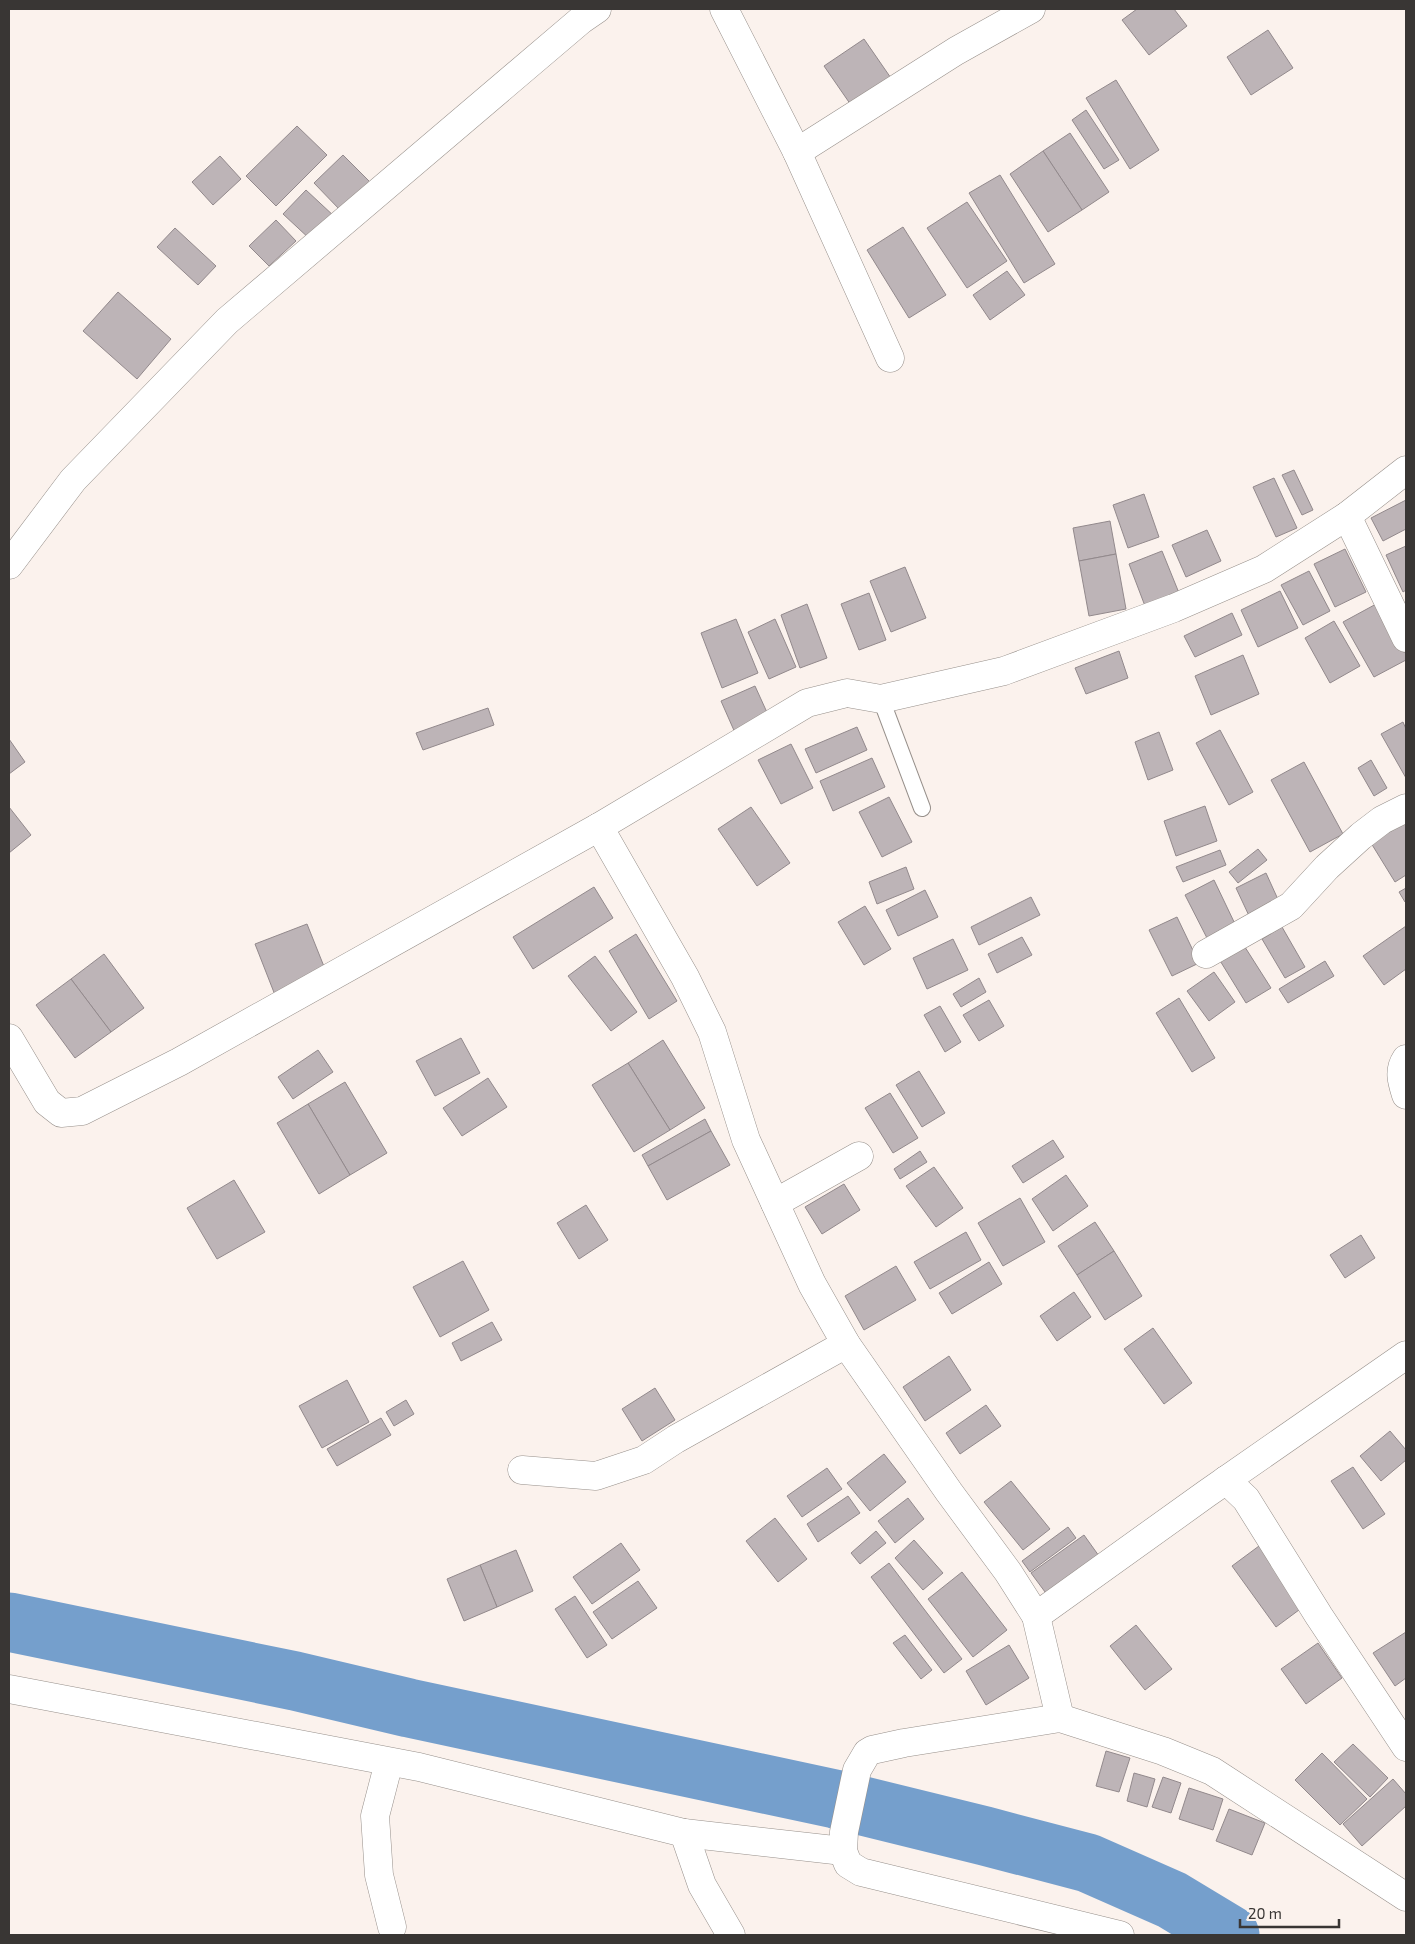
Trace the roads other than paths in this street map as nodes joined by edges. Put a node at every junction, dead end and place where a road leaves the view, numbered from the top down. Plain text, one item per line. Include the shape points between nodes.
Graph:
1 (597, 9) edge
2 (724, 9) edge
3 (1031, 9) edge
4 (797, 152) junction
5 (890, 358) dead end
6 (1406, 470) edge
7 (1348, 516) junction
8 (9, 565) edge
9 (1406, 638) edge
10 (881, 699) junction
11 (922, 808) dead end
12 (1406, 808) edge
13 (598, 828) junction
14 (1206, 954) dead end
15 (9, 1038) edge
16 (1406, 1059) edge
17 (1406, 1095) edge
18 (859, 1156) dead end
19 (775, 1203) junction
20 (846, 1344) junction
21 (1406, 1355) edge
22 (522, 1470) dead end
23 (1226, 1480) junction
24 (1036, 1616) junction
25 (9, 1689) edge
26 (1060, 1718) junction
27 (1406, 1747) edge
28 (388, 1762) junction
29 (684, 1833) junction
30 (843, 1841) junction
31 (1406, 1897) edge
32 (392, 1928) dead end
33 (731, 1935) edge
34 (1120, 1935) edge

1 - 8 street via 227,320 73,480
2 - 4 street
3 - 4 street via 956,51
4 - 5 street
6 - 7 street
7 - 9 street
7 - 10 street via 1264,569 1174,608 1004,672
10 - 11 lane
10 - 13 street via 847,693 807,703
12 - 14 street via 1361,836 1291,906
13 - 15 street via 179,1062 82,1112 61,1113 47,1102
13 - 19 street via 685,976 712,1032 746,1140
16 - 17 street via 1401,1065
18 - 19 street
19 - 20 street via 812,1284
20 - 22 street via 676,1438 644,1460 596,1476
20 - 24 street
21 - 23 street
23 - 24 street
23 - 27 street via 1246,1500
24 - 26 street
25 - 28 street
26 - 30 street via 872,1750 860,1765
26 - 31 street via 1163,1751 1212,1771
28 - 29 street
28 - 32 street via 375,1816 379,1875
29 - 30 street
29 - 33 street via 702,1885
30 - 34 street via 848,1864 860,1872

